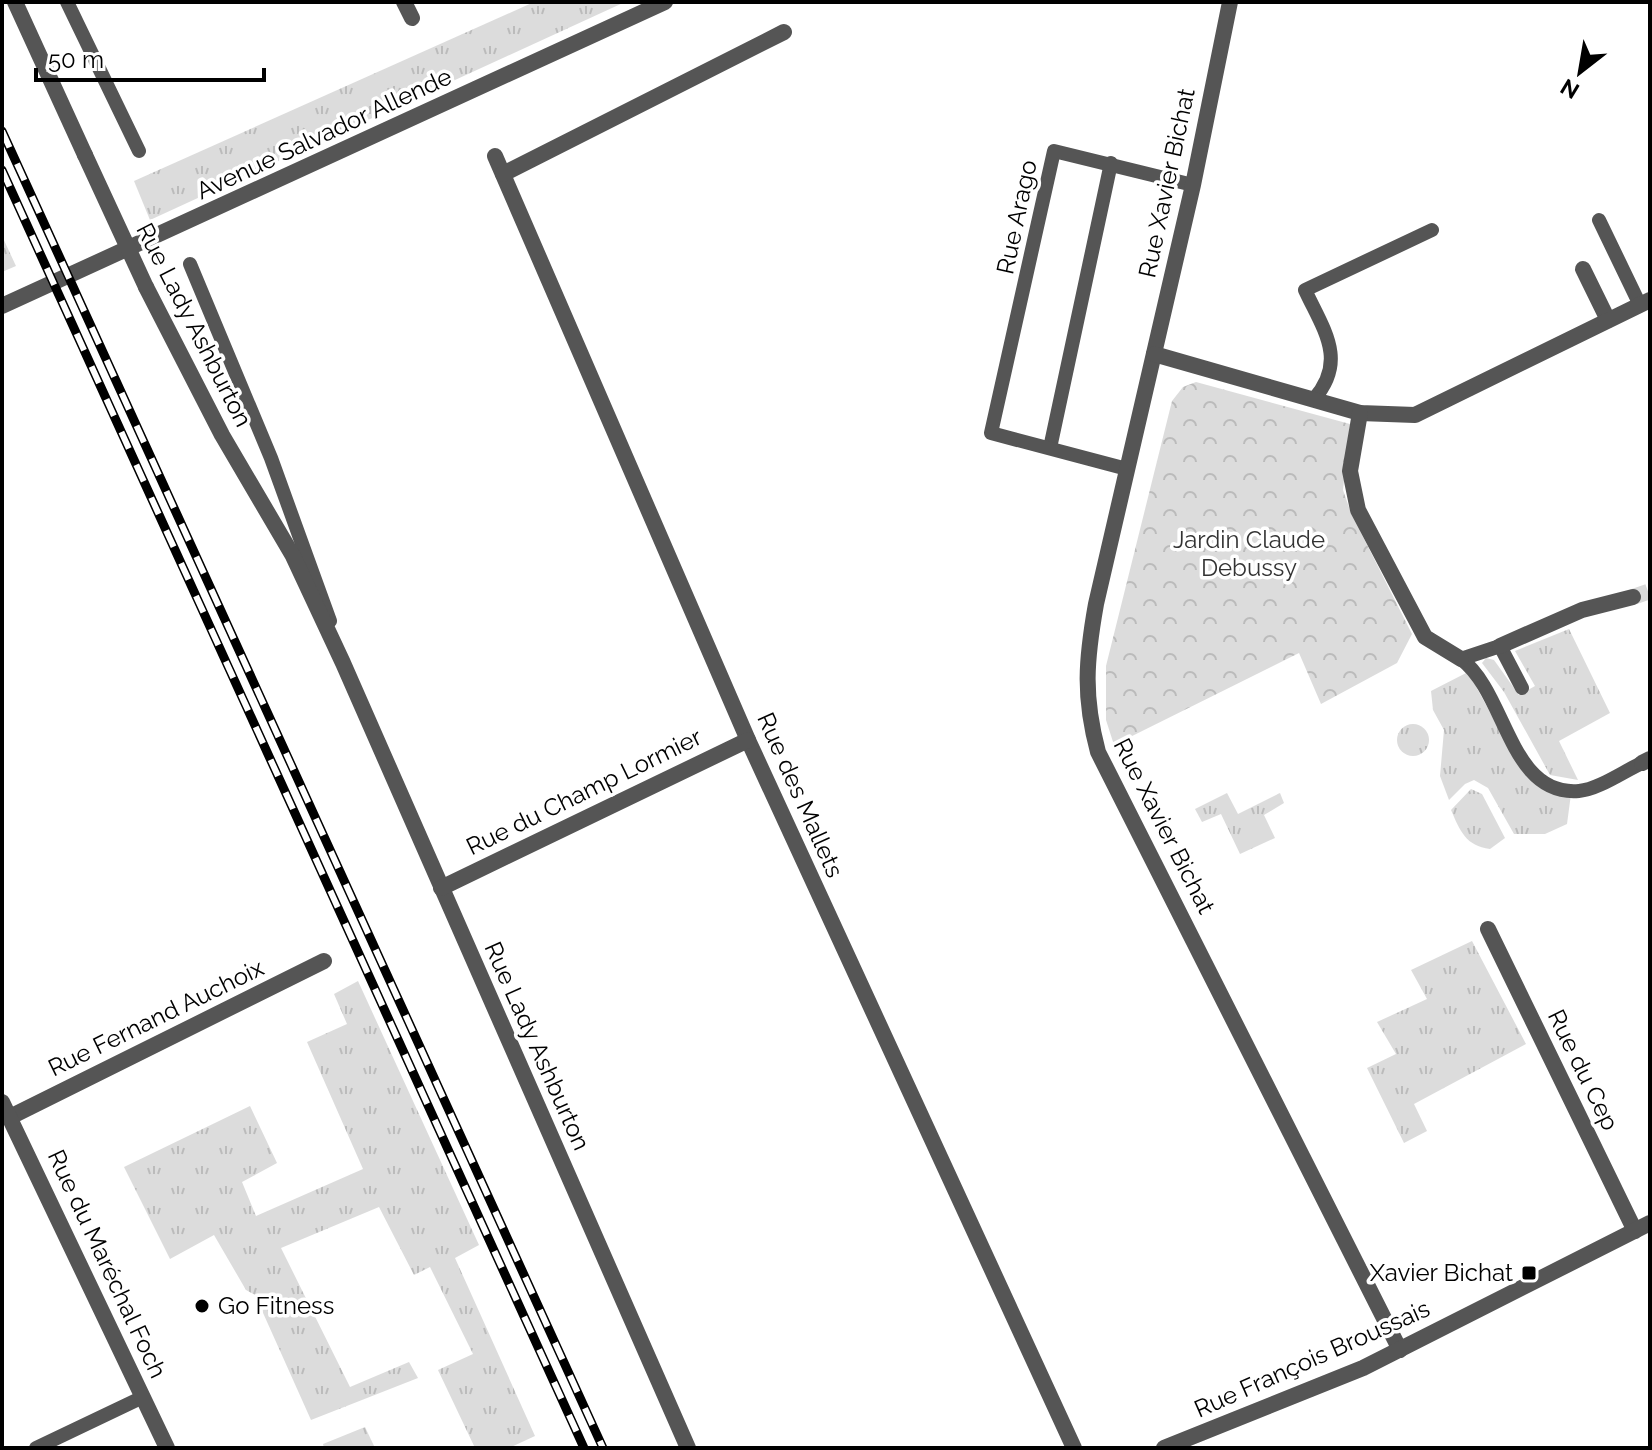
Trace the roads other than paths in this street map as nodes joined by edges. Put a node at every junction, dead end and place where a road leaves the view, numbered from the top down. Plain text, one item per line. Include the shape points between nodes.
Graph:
1 (15, 2) edge
2 (67, 2) edge
3 (404, 2) edge
4 (665, 2) edge
5 (1230, 2) edge
6 (412, 18) dead end
7 (784, 32) dead end
8 (139, 151) dead end
9 (495, 156) dead end
10 (1111, 163) junction
11 (503, 174) junction
12 (1193, 185) junction
13 (1599, 220) dead end
14 (1432, 230) dead end
15 (190, 264) dead end
16 (1583, 269) dead end
17 (1645, 303) edge
18 (2, 306) edge
19 (1608, 320) junction
20 (1154, 354) junction
21 (1314, 399) junction
22 (1360, 413) junction
23 (1050, 448) junction
24 (1127, 469) junction
25 (1633, 597) tunnel mouth
26 (1500, 646) junction
27 (1461, 659) junction
28 (343, 663) junction
29 (1522, 688) dead end
30 (748, 740) junction
31 (1646, 761) edge
32 (441, 888) junction
33 (1488, 929) dead end
34 (324, 961) dead end
35 (2, 1102) edge
36 (10, 1117) junction
37 (1642, 1227) edge
38 (1400, 1350) junction
39 (143, 1397) junction
40 (36, 1448) edge
41 (167, 1448) edge
42 (688, 1448) edge
43 (1074, 1448) edge
44 (1164, 1448) edge

1 - 28 street, Rue Lady Ashburton, bridge via 146,287 222,435 293,556
2 - 8 lane
3 - 6 street
4 - 18 street, Avenue Salvador Allende
5 - 12 street, Rue Xavier Bichat
7 - 11 street
9 - 11 street, Rue des Mallets
10 - 12 lane, Rue Arago
10 - 23 lane
10 - 23 lane, Rue Arago via 1054,151 991,433
11 - 30 street, Rue des Mallets
12 - 20 street, Rue Xavier Bichat
13 - 17 lane
14 - 21 lane via 1305,290 1333,351 1323,389
15 - 28 lane, Rue Lady Ashburton via 271,458
16 - 19 street
17 - 19 street
19 - 22 street via 1415,415
20 - 21 street
20 - 24 street, Rue Xavier Bichat
21 - 22 street
22 - 27 street via 1350,471 1358,510 1425,637
23 - 24 lane
24 - 38 street, Rue Xavier Bichat via 1086,664 1089,719 1098,752
25 - 26 street via 1582,610
26 - 27 lane
26 - 29 lane
27 - 31 lane via 1482,680 1526,765 1545,786 1580,791
28 - 32 street, Rue Lady Ashburton
30 - 32 street, Rue du Champ Lormier
30 - 43 street, Rue des Mallets
32 - 42 street, Rue Lady Ashburton
33 - 37 street, Rue du Cep
34 - 36 street, Rue Fernand Auchoix
35 - 36 street, Rue du Maréchal Foch
36 - 39 street, Rue du Maréchal Foch
37 - 38 street, Rue François Broussais
38 - 44 street, Rue François Broussais
39 - 40 lane
39 - 41 street, Rue du Maréchal Foch

